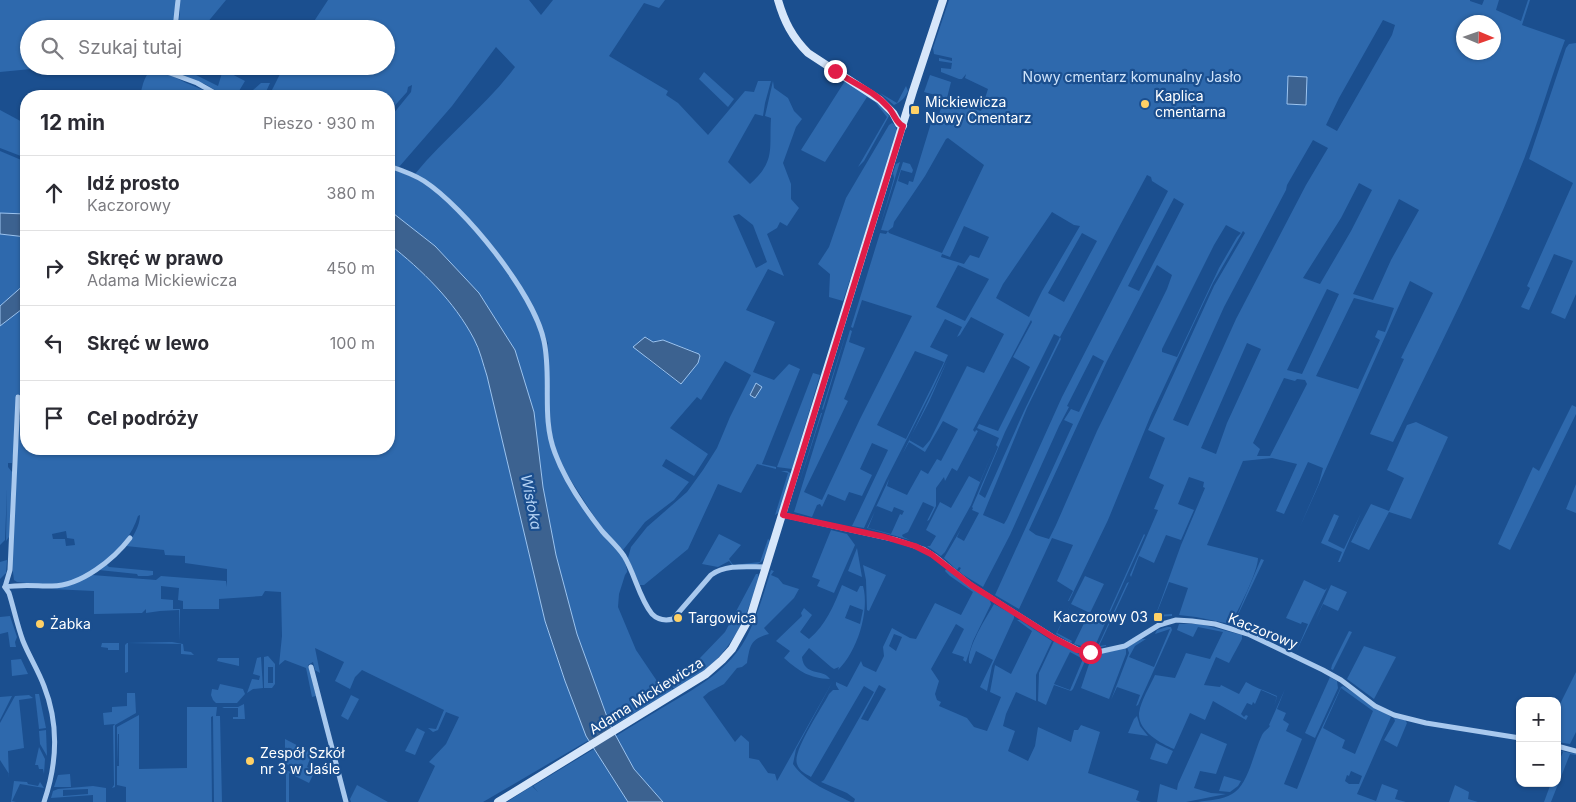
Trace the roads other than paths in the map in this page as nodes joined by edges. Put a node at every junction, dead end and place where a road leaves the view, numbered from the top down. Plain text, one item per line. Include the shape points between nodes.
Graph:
1 (178, 0) edge
2 (778, 0) edge
3 (943, 0) edge
4 (176, 20) edge
5 (175, 75) edge
6 (209, 90) edge
7 (903, 126) junction
8 (395, 168) edge
9 (18, 397) dead end
10 (783, 515) junction
11 (130, 538) dead end
12 (766, 567) junction
13 (3, 585) edge
14 (311, 667) dead end
15 (1516, 737) edge
16 (1561, 747) edge
17 (1576, 751) edge
18 (44, 802) edge
19 (346, 802) edge
20 (498, 802) edge

1 - 4 street
2 - 7 street via 784,20 798,43 808,53 880,100
3 - 7 street, Adama Mickiewicza
5 - 6 street
7 - 10 street, Adama Mickiewicza
8 - 12 street via 422,179 439,193 473,227 519,285 544,339 547,415 557,460 595,522 623,554 654,616 662,620 673,619 716,571
9 - 13 street via 10,570
10 - 12 street, Adama Mickiewicza
10 - 15 street, Kaczorowy via 915,546 1054,638 1080,651 1098,652 1125,646 1159,625 1176,620 1215,624 1248,634 1323,670 1376,706 1399,716 1426,724
11 - 13 street via 100,567 66,584
12 - 20 street, Adama Mickiewicza via 751,615 734,646 722,660 677,693
13 - 18 street via 45,688 52,719 55,760
14 - 19 street
16 - 17 street

